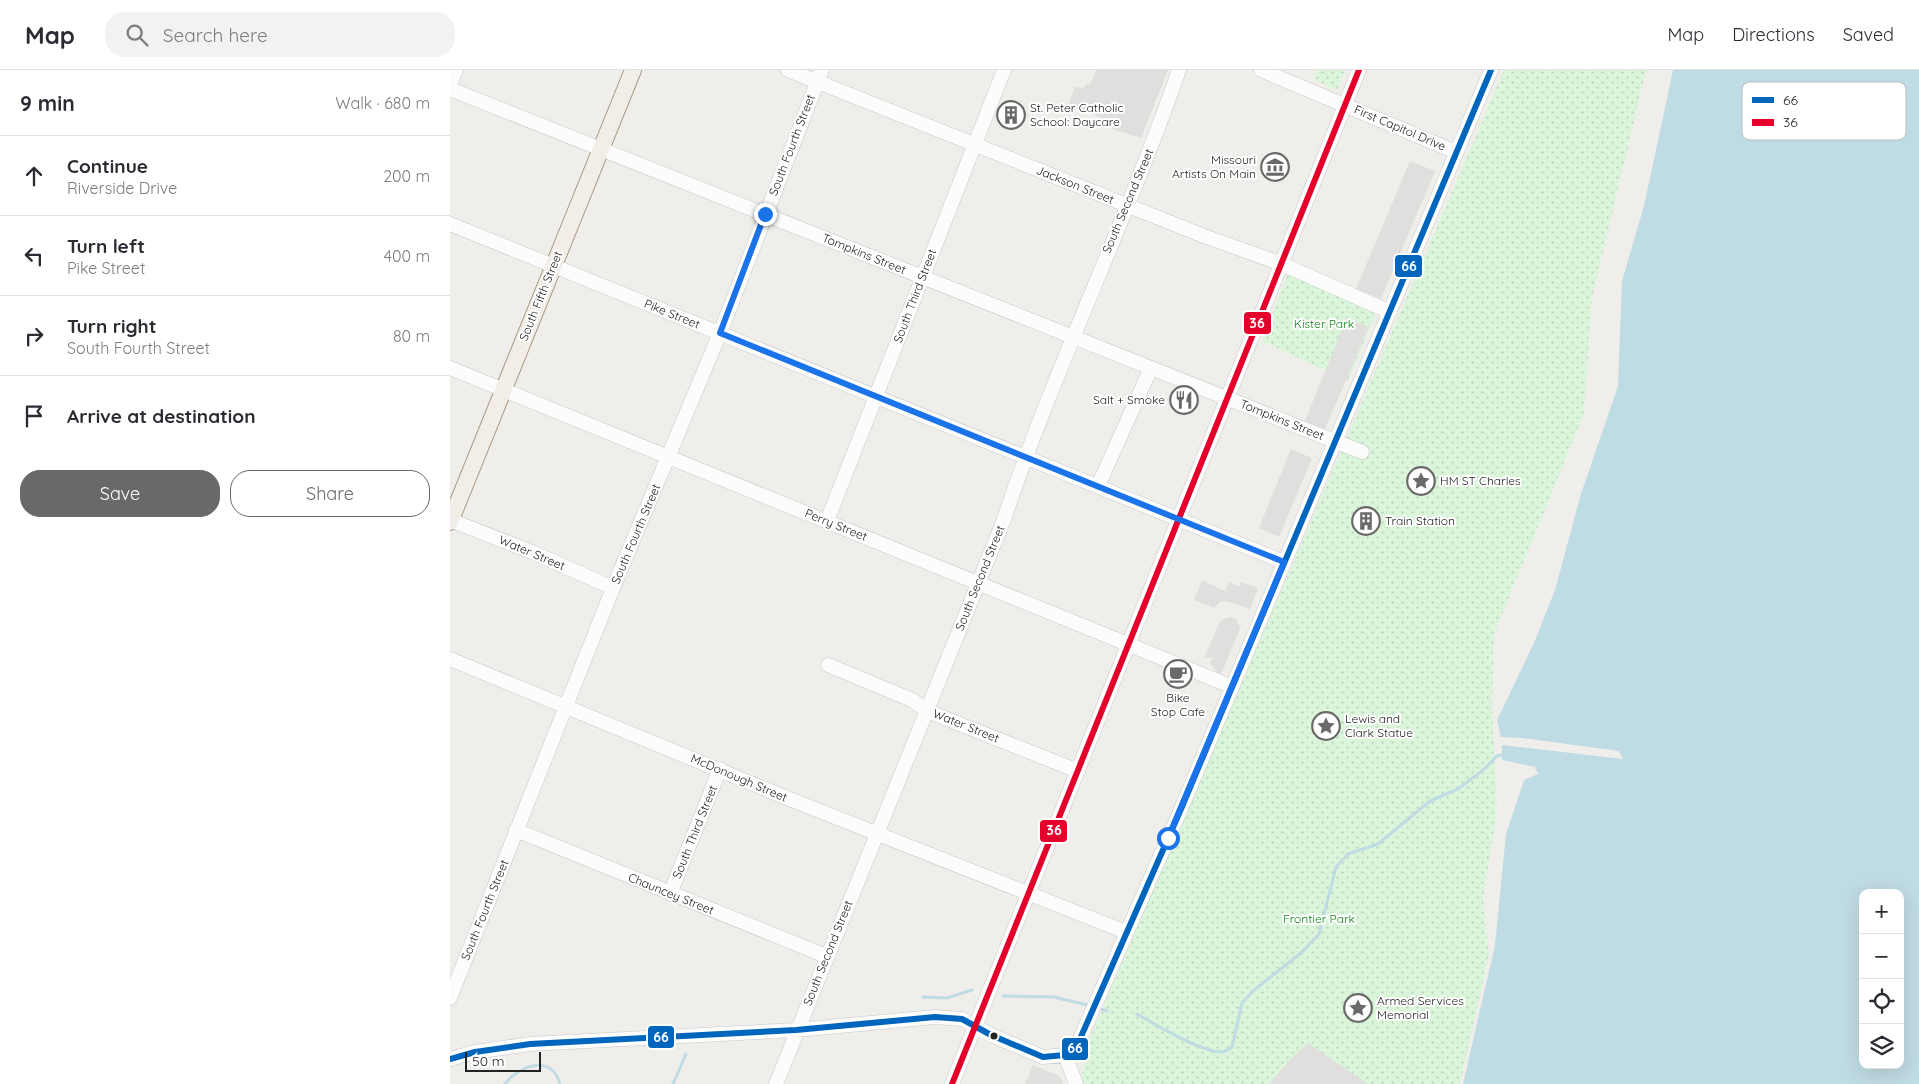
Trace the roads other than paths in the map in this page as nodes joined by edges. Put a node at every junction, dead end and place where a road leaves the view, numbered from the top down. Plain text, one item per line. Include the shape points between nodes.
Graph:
1 (456, 70) edge
2 (633, 70) edge
3 (788, 70) edge
4 (1004, 70) edge
5 (1179, 70) edge
6 (1261, 70) edge
7 (1359, 70) edge
8 (1491, 70) edge
9 (819, 76) edge
10 (450, 84) edge
11 (450, 88) edge
12 (1345, 105) junction
13 (975, 144) junction
14 (600, 148) junction
15 (1456, 152) junction
16 (1127, 205) junction
17 (765, 214) junction
18 (450, 224) edge
19 (1282, 264) junction
20 (553, 266) junction
21 (923, 277) junction
22 (1390, 312) junction
23 (720, 333) junction
24 (1074, 337) junction
25 (450, 368) edge
26 (1151, 368) junction
27 (503, 390) junction
28 (876, 396) junction
29 (1227, 398) junction
30 (1335, 441) junction
31 (1362, 452) dead end
32 (1025, 456) junction
33 (668, 457) junction
34 (1098, 486) junction
35 (1179, 519) junction
36 (450, 521) edge
37 (826, 521) junction
38 (1284, 562) junction
39 (978, 583) junction
40 (613, 588) junction
41 (1130, 643) junction
42 (450, 659) edge
43 (828, 666) dead end
44 (1223, 683) dead end
45 (566, 705) junction
46 (927, 711) junction
47 (720, 770) junction
48 (1078, 771) junction
49 (516, 830) junction
50 (878, 834) junction
51 (670, 894) junction
52 (1030, 894) junction
53 (1126, 932) junction
54 (826, 956) junction
55 (450, 998) edge
56 (976, 1026) junction
57 (796, 1030) junction
58 (1065, 1055) junction
59 (450, 1059) edge
60 (776, 1084) edge
61 (952, 1084) edge
62 (1076, 1084) edge

1 - 10 street
2 - 14 main road, South Fifth Street
3 - 9 street, Jackson Street
4 - 13 street, South Third Street
5 - 16 street, South Second Street
6 - 12 street, First Capitol Drive
7 - 12 street
8 - 15 street
9 - 13 street, Jackson Street
9 - 17 street, South Fourth Street
11 - 14 street, Tompkins Street
12 - 15 street, First Capitol Drive
12 - 19 street
13 - 16 street, Jackson Street
13 - 21 street, South Third Street
14 - 17 street, Tompkins Street
14 - 20 main road, South Fifth Street
15 - 22 street
16 - 19 street, Jackson Street
16 - 24 street, South Second Street
17 - 21 street, Tompkins Street
17 - 23 street, South Fourth Street
18 - 20 street, Pike Street
19 - 22 street, Jackson Street
19 - 29 street
20 - 23 street, Pike Street
20 - 27 main road, South Fifth Street
21 - 24 street, Tompkins Street
21 - 28 street, South Third Street
22 - 30 street
23 - 28 street, Pike Street
23 - 33 street, South Fourth Street
24 - 26 street, Tompkins Street
24 - 32 street, South Second Street
25 - 27 street, Perry Street
26 - 29 street, Tompkins Street
26 - 34 street
27 - 33 street, Perry Street
27 - 36 main road, South Fifth Street
28 - 32 street, Pike Street
28 - 37 street, South Third Street
29 - 30 street, Tompkins Street
29 - 35 street
30 - 31 street, Tompkins Street
30 - 38 street
32 - 34 street, Pike Street
32 - 39 street, South Second Street
33 - 37 street, Perry Street
33 - 40 street, South Fourth Street
34 - 35 street, Pike Street
35 - 38 street, Pike Street
35 - 41 street
36 - 40 street, Water Street via 532,552
37 - 39 street, Perry Street
38 - 53 street
39 - 41 street, Perry Street
39 - 46 street, South Second Street
40 - 45 street, South Fourth Street
41 - 44 street, Perry Street
41 - 48 street
42 - 45 street, McDonough Street
43 - 46 street, Water Street via 912,700
45 - 47 street, McDonough Street
45 - 49 street, South Fourth Street
46 - 48 street, Water Street
46 - 50 street, South Second Street
47 - 50 street, McDonough Street
47 - 51 street, South Third Street
48 - 52 street
49 - 51 street, Chauncey Street
49 - 55 street, South Fourth Street
50 - 52 street, McDonough Street
50 - 54 street, South Second Street
51 - 54 street, Chauncey Street
52 - 53 street, McDonough Street
52 - 56 street
53 - 58 street via 1085,1031 1076,1048
54 - 57 street, South Second Street
56 - 57 street via 962,1019 935,1017
56 - 58 street via 1043,1057
56 - 61 street
57 - 59 street via 530,1044
57 - 60 street, South Second Street
58 - 62 street

